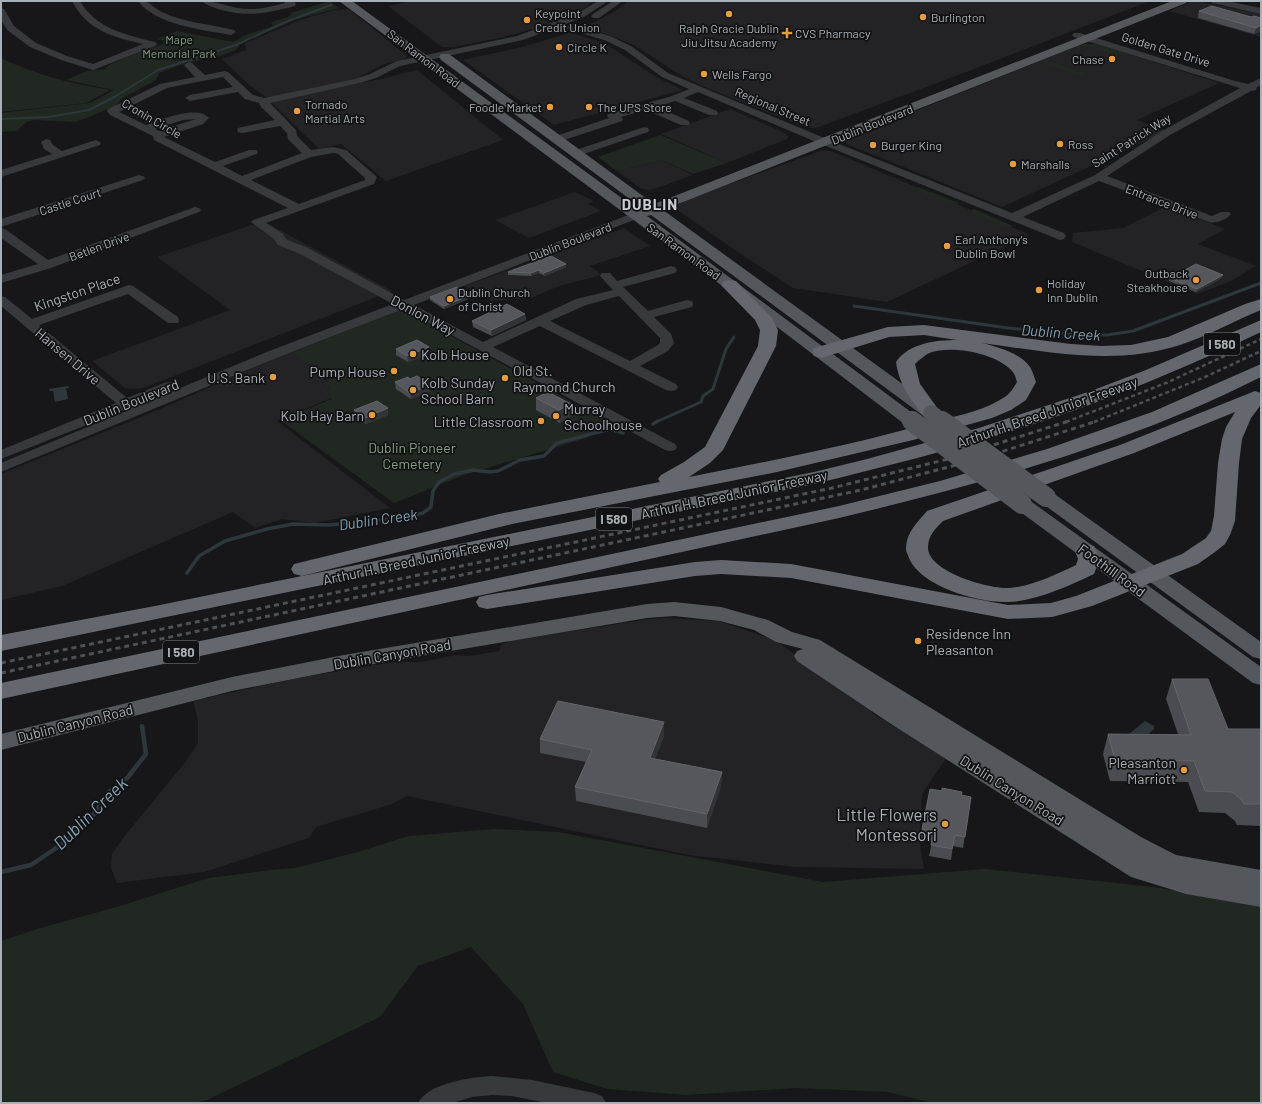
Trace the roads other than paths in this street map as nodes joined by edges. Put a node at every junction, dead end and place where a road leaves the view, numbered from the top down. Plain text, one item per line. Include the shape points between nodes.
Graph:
1 (76, 1) edge
2 (142, 1) edge
3 (206, 1) edge
4 (288, 1) edge
5 (346, 1) edge
6 (604, 1) edge
7 (1162, 1) edge
8 (1182, 1) edge
9 (1215, 1) edge
10 (616, 2) edge
11 (1, 11) edge
12 (1261, 11) edge
13 (570, 27) junction
14 (232, 32) dead end
15 (1084, 35) junction
16 (505, 42) junction
17 (431, 47) joint
18 (413, 51) junction
19 (444, 57) junction
20 (426, 60) junction
21 (189, 65) dead end
22 (393, 66) junction
23 (202, 78) junction
24 (1261, 81) edge
25 (1249, 87) junction
26 (240, 89) junction
27 (698, 89) junction
28 (1261, 91) edge
29 (190, 98) dead end
30 (676, 98) junction
31 (264, 101) junction
32 (647, 106) junction
33 (713, 113) dead end
34 (282, 122) junction
35 (626, 122) junction
36 (685, 123) dead end
37 (145, 129) junction
38 (242, 130) dead end
39 (158, 135) junction
40 (557, 139) junction
41 (819, 140) junction
42 (46, 142) dead end
43 (96, 143) dead end
44 (253, 152) dead end
45 (577, 153) junction
46 (60, 154) junction
47 (309, 154) junction
48 (214, 166) junction
49 (1, 174) edge
50 (1099, 177) junction
51 (139, 178) dead end
52 (242, 180) junction
53 (648, 205) junction
54 (298, 208) junction
55 (195, 210) dead end
56 (630, 212) junction
57 (1225, 214) dead end
58 (1013, 218) junction
59 (1, 223) edge
60 (1, 232) edge
61 (1060, 236) dead end
62 (47, 265) junction
63 (671, 270) dead end
64 (1, 279) edge
65 (614, 284) junction
66 (730, 285) junction
67 (1, 300) edge
68 (398, 302) junction
69 (687, 304) dead end
70 (1261, 304) edge
71 (645, 316) junction
72 (173, 320) dead end
73 (539, 320) junction
74 (30, 324) junction
75 (1261, 325) edge
76 (840, 346) junction
77 (482, 347) junction
78 (261, 350) junction
79 (822, 352) junction
80 (630, 366) junction
81 (237, 369) junction
82 (1261, 370) edge
83 (671, 387) dead end
84 (1255, 397) edge
85 (131, 408) junction
86 (931, 413) junction
87 (670, 446) dead end
88 (987, 454) joint
89 (1, 455) edge
90 (964, 460) joint
91 (1, 468) edge
92 (604, 499) junction
93 (1086, 551) junction
94 (1153, 574) junction
95 (1130, 583) junction
96 (362, 614) junction
97 (36, 636) junction
98 (784, 637) junction
99 (1, 643) edge
100 (1261, 652) edge
101 (1261, 678) edge
102 (1, 691) edge
103 (1, 742) edge
104 (1261, 880) edge
105 (1261, 897) edge
106 (430, 1103) edge
107 (594, 1103) edge

1 - 11 street via 86,16 99,26 115,34 152,44 93,67 34,45 10,28
2 - 14 street via 158,13 184,22
3 - 4 street via 250,13 292,4
5 - 18 main road, San Ramon Road
6 - 16 street via 560,24
7 - 15 main road, Dublin Boulevard
8 - 15 main road, Dublin Boulevard
9 - 12 street
10 - 13 street via 605,11
13 - 19 street via 518,44
13 - 27 street, Regional Street via 607,38 665,75
15 - 25 street, Golden Gate Drive
15 - 41 main road, Dublin Boulevard
16 - 17 street via 496,41 450,50
16 - 19 street
17 - 19 main road, San Ramon Road
18 - 20 main road, San Ramon Road
18 - 22 street via 409,58
19 - 20 street
19 - 40 main road, San Ramon Road
20 - 22 street
20 - 56 main road, San Ramon Road
21 - 23 street
22 - 31 street via 357,81
23 - 26 street, Cronin Circle via 225,74
23 - 37 street, Cronin Circle via 164,86 112,111
24 - 25 street, Saint Patrick Way
25 - 28 street, Golden Gate Drive
25 - 50 street, Saint Patrick Way via 1166,133
26 - 29 street
26 - 31 street, Cronin Circle via 249,97
27 - 30 street
27 - 41 street, Regional Street
30 - 32 street
30 - 33 street
31 - 34 street
32 - 35 street via 612,116
32 - 36 street
34 - 38 street
34 - 47 street via 292,132 292,137
35 - 40 street
35 - 45 street via 648,132
37 - 39 street, Cronin Circle
37 - 39 street via 187,116 198,115 204,118 199,122
39 - 48 street, Cronin Circle via 158,138
40 - 45 main road, San Ramon Road
41 - 53 main road, Dublin Boulevard
41 - 58 street, Regional Street
42 - 46 street via 48,147
43 - 46 street
44 - 48 street
45 - 53 main road, San Ramon Road
46 - 49 street
47 - 52 street
47 - 54 street via 333,150 342,152 371,177 370,182
48 - 52 street, Cronin Circle
50 - 57 street, Entrance Drive via 1213,220
50 - 58 street, Saint Patrick Way
51 - 59 street, Castle Court
52 - 54 street, Cronin Circle
53 - 56 main road, Dublin Boulevard
53 - 76 main road, San Ramon Road
54 - 68 street, Donlon Way via 257,222 279,236 282,242 302,250
55 - 62 street, Betlen Drive
56 - 66 main road, San Ramon Road
56 - 68 street, Dublin Boulevard
58 - 61 street, Regional Street
60 - 62 street
62 - 64 street, Betlen Drive
63 - 65 street
65 - 71 street
65 - 73 street
66 - 79 main road, San Ramon Road
66 - 92 highway via 763,318 769,330 768,340 713,450 686,471 666,480
67 - 74 street, Hansen Drive
68 - 77 street, Donlon Way
68 - 78 street, Dublin Boulevard
68 - 81 street, Dublin Boulevard
69 - 71 street
70 - 76 highway via 1189,336 1134,351 1071,350 924,330 888,332
71 - 80 street via 666,337 666,343 662,348
72 - 74 street, Kingston Place via 129,289
73 - 77 street
73 - 80 street
74 - 85 street, Hansen Drive
75 - 97 highway, Arthur H. Breed Junior Freeway / I 580 via 1187,361 1101,396 998,430 876,464
76 - 79 highway
76 - 86 main road, San Ramon Road
77 - 87 street, Donlon Way
78 - 81 street, Dublin Boulevard via 259,355 235,365
78 - 85 street, Dublin Boulevard
79 - 90 main road, San Ramon Road, bridge
80 - 83 street
81 - 85 street, Dublin Boulevard
82 - 96 highway, I 580 via 1122,430 1067,450 968,480 839,512
84 - 93 highway via 1127,449 936,516 925,524 918,534 916,545 919,556 926,566 951,583 986,594 1008,595 1044,587 1086,569 1089,559
84 - 94 highway via 1231,437 1226,517 1218,538 1207,549 1190,559
85 - 89 street, Dublin Boulevard
85 - 91 street, Dublin Boulevard
86 - 88 main road, San Ramon Road, bridge
86 - 92 highway via 910,383 906,372 906,362 911,355 922,349 952,344 984,348 1010,360 1024,374 1024,389 1009,404 941,426 854,450
88 - 94 main road, Foothill Road, bridge
90 - 93 main road, Foothill Road, bridge
92 - 97 highway via 499,520 133,608
93 - 95 main road, Foothill Road
94 - 95 highway
94 - 100 main road, Foothill Road
95 - 96 highway via 1052,610 1008,612 791,571 721,568 666,573 446,608
95 - 101 main road, Foothill Road
96 - 102 highway, I 580
97 - 99 highway, Arthur H. Breed Junior Freeway / I 580
98 - 103 main road, Dublin Canyon Road via 761,625 705,611 674,609 620,614 232,684
98 - 104 main road, Dublin Canyon Road via 812,645 1132,844 1171,864
98 - 105 main road, Dublin Canyon Road via 799,652 896,717 1140,870 1186,884
106 - 107 street via 466,1088 501,1084 531,1088

